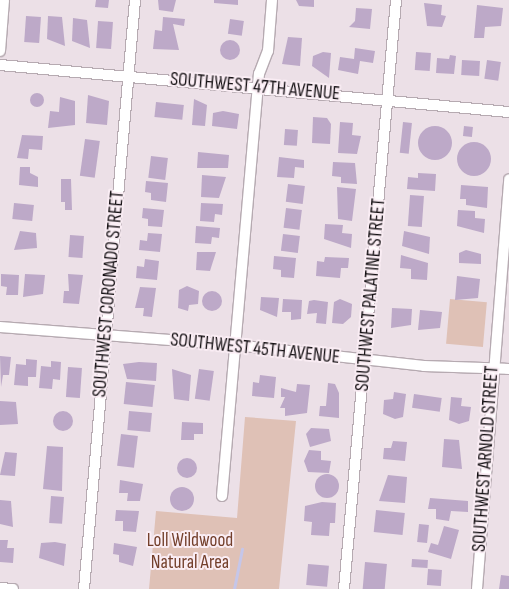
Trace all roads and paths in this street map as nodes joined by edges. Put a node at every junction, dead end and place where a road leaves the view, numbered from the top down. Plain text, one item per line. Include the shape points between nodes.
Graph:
1 (4, 0) edge
2 (135, 0) edge
3 (272, 0) edge
4 (396, 0) edge
5 (0, 51) edge
6 (0, 65) edge
7 (128, 76) junction
8 (258, 88) junction
9 (388, 99) junction
10 (509, 112) edge
11 (509, 179) edge
12 (0, 327) edge
13 (106, 333) junction
14 (235, 345) junction
15 (365, 361) junction
16 (492, 368) junction
17 (509, 369) edge
18 (222, 496) dead end
19 (0, 588) edge
20 (13, 589) edge
21 (84, 589) edge
22 (344, 589) edge
23 (477, 589) edge

1 - 5 street
2 - 7 street, SOUTHWEST CORONADO STREET
3 - 8 street via 268,51
4 - 9 street, SOUTHWEST PALATINE STREET
6 - 7 street, SOUTHWEST 47TH AVENUE
7 - 8 street, SOUTHWEST 47TH AVENUE
7 - 13 street, SOUTHWEST CORONADO STREET
8 - 9 street, SOUTHWEST 47TH AVENUE
8 - 14 street
9 - 10 street, SOUTHWEST 47TH AVENUE
9 - 15 street, SOUTHWEST PALATINE STREET
11 - 16 street, SOUTHWEST ARNOLD STREET
12 - 13 street, SOUTHWEST 45TH AVENUE
13 - 14 street, SOUTHWEST 45TH AVENUE
13 - 21 street, SOUTHWEST CORONADO STREET
14 - 15 street, SOUTHWEST 45TH AVENUE
14 - 18 street
15 - 16 street, SOUTHWEST 45TH AVENUE
15 - 22 street, SOUTHWEST PALATINE STREET
16 - 17 street, SOUTHWEST 45TH AVENUE
16 - 23 street, SOUTHWEST ARNOLD STREET
19 - 20 street

